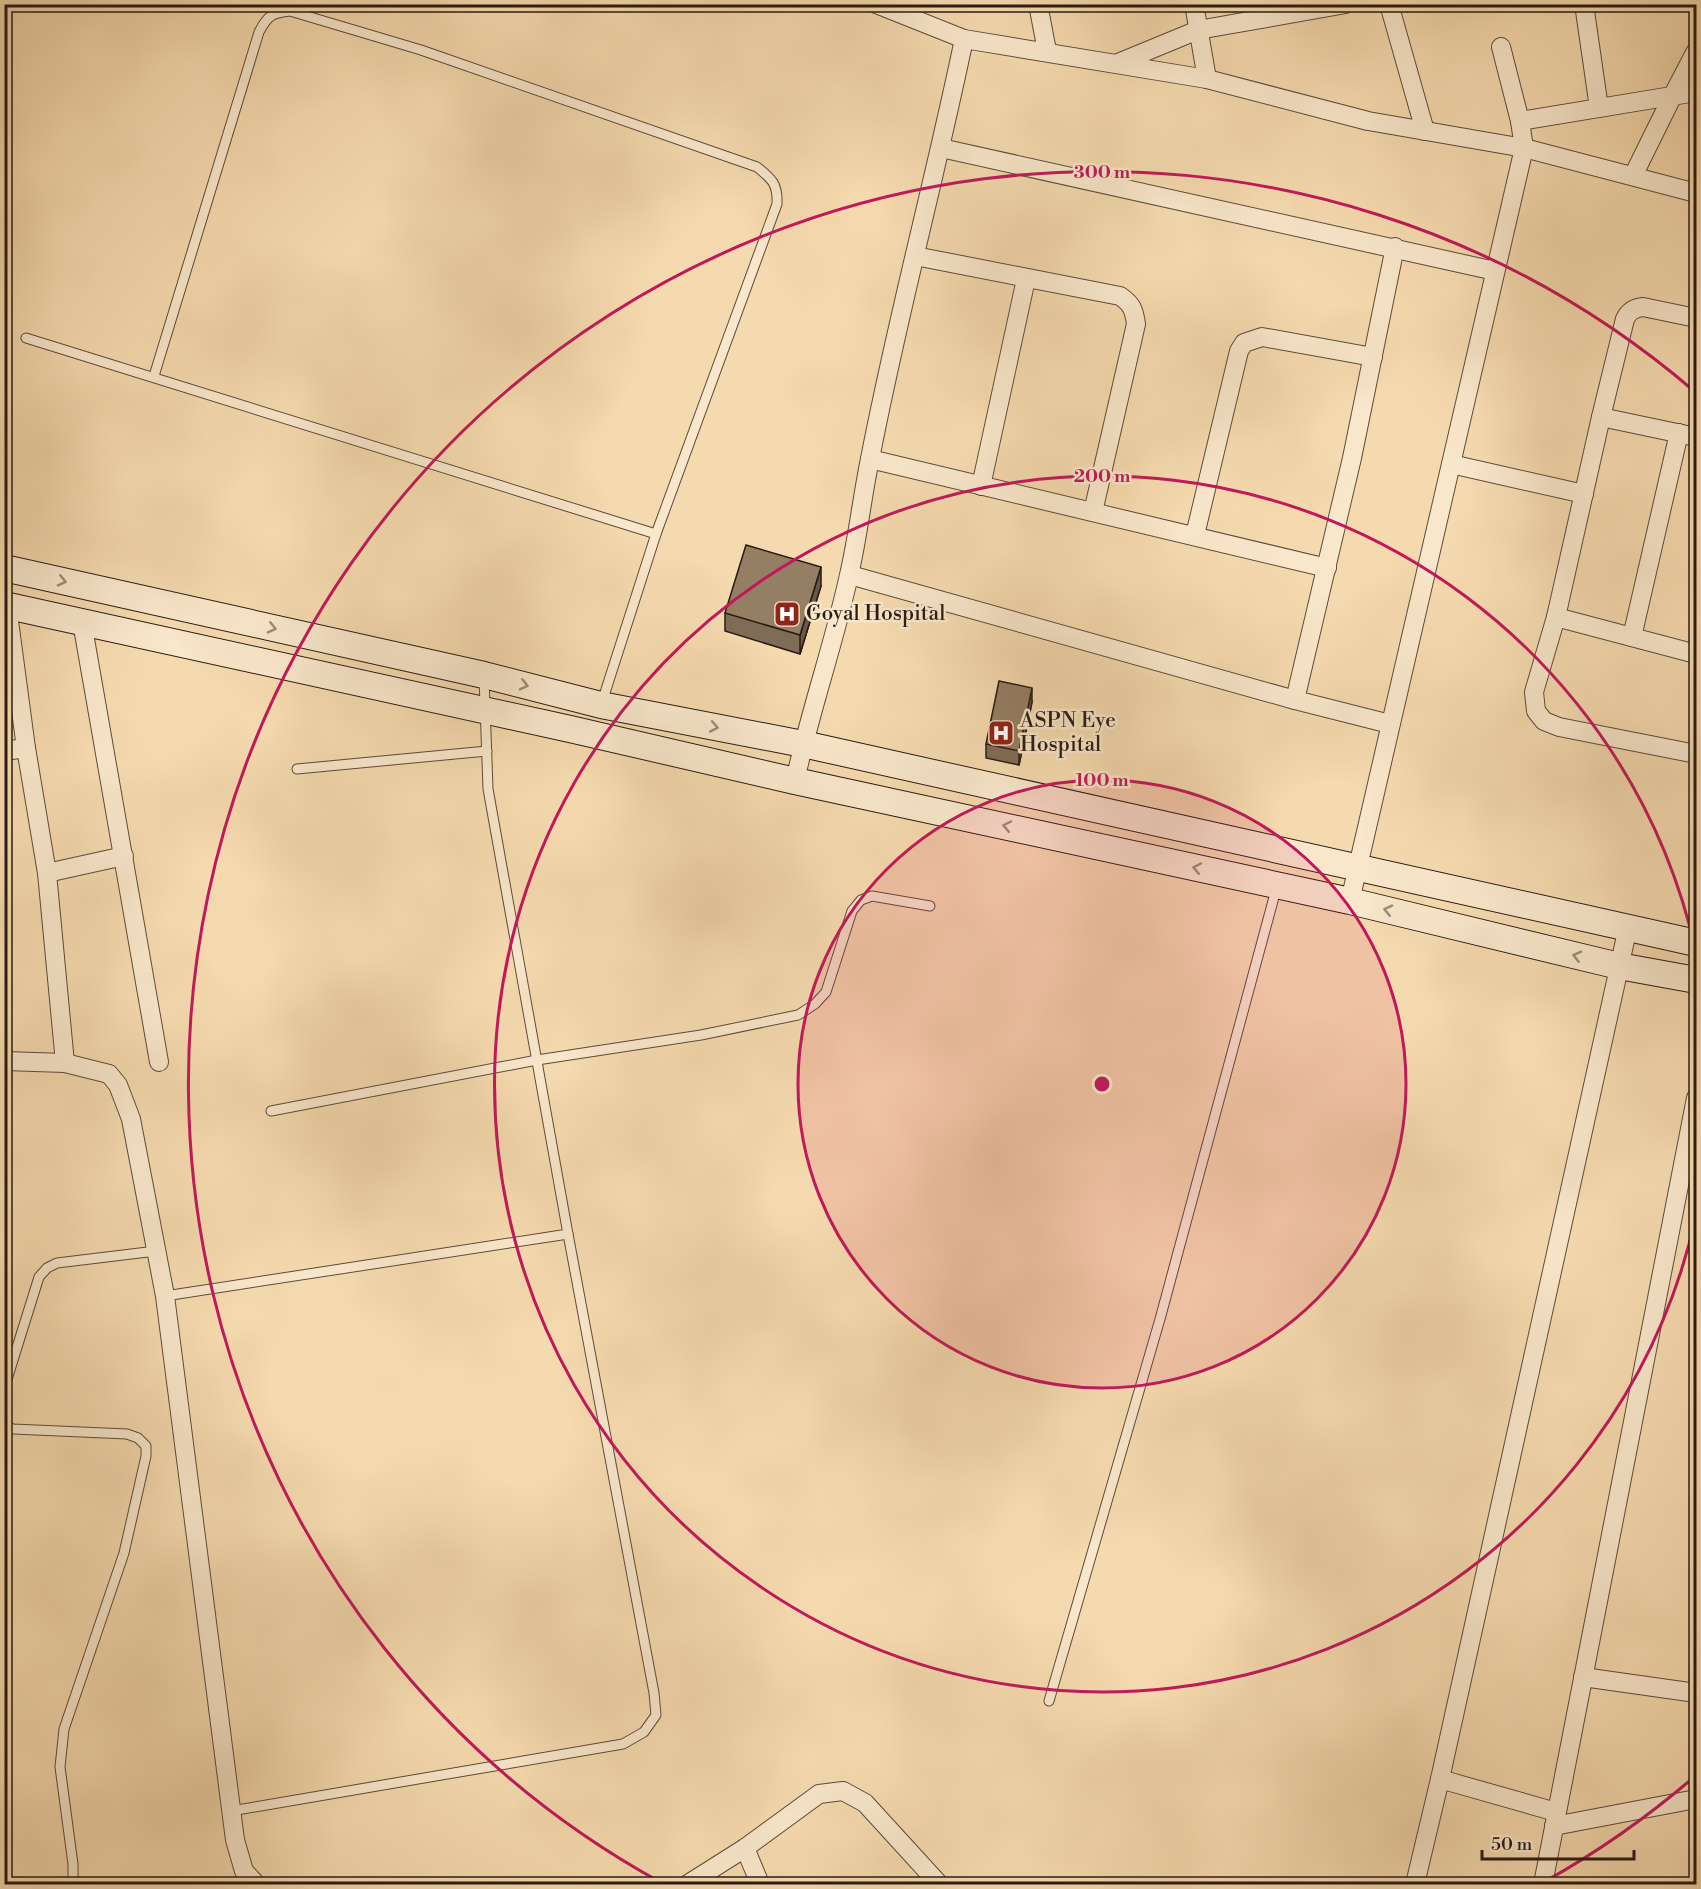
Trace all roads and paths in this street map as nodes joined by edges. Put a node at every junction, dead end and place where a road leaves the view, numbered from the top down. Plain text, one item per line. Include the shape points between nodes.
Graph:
1 (876, 4) edge
2 (1038, 4) edge
3 (1194, 4) edge
4 (1346, 4) edge
5 (1389, 4) edge
6 (1584, 4) edge
7 (1198, 30) junction
8 (964, 39) junction
9 (1501, 47) dead end
10 (1047, 51) junction
11 (1696, 51) edge
12 (1118, 63) junction
13 (1206, 79) junction
14 (1696, 93) edge
15 (1672, 97) junction
16 (1599, 108) junction
17 (1520, 121) junction
18 (1425, 131) junction
19 (941, 147) junction
20 (1524, 148) junction
21 (1633, 177) junction
22 (1696, 193) edge
23 (1395, 247) junction
24 (915, 256) junction
25 (1495, 271) junction
26 (1026, 279) junction
27 (1696, 318) edge
28 (26, 338) dead end
29 (1373, 357) junction
30 (154, 376) junction
31 (1601, 417) junction
32 (1688, 435) edge
33 (870, 459) junction
34 (1451, 464) junction
35 (981, 486) junction
36 (1584, 494) junction
37 (1093, 512) junction
38 (656, 534) junction
39 (1195, 535) junction
40 (4, 568) edge
41 (1327, 568) junction
42 (850, 574) junction
43 (6, 606) edge
44 (1556, 617) junction
45 (229, 618) junction
46 (82, 622) junction
47 (1632, 637) junction
48 (223, 653) junction
49 (1696, 654) edge
50 (484, 675) junction
51 (1296, 700) junction
52 (601, 705) junction
53 (485, 711) junction
54 (1390, 724) junction
55 (803, 744) junction
56 (26, 748) junction
57 (4, 751) edge
58 (487, 751) junction
59 (1696, 754) edge
60 (297, 769) dead end
61 (795, 781) junction
62 (124, 856) junction
63 (1358, 866) junction
64 (47, 873) junction
65 (1277, 886) junction
66 (1350, 901) junction
67 (930, 906) dead end
68 (1628, 927) junction
69 (1696, 943) edge
70 (1619, 966) junction
71 (1696, 980) edge
72 (537, 1060) junction
73 (4, 1061) edge
74 (65, 1062) junction
75 (159, 1062) dead end
76 (1696, 1098) edge
77 (271, 1111) dead end
78 (568, 1234) junction
79 (156, 1251) junction
80 (165, 1296) junction
81 (4, 1389) edge
82 (4, 1425) edge
83 (1583, 1677) junction
84 (1696, 1693) edge
85 (1049, 1701) dead end
86 (1440, 1779) junction
87 (1696, 1799) edge
88 (231, 1811) junction
89 (1555, 1819) junction
90 (745, 1848) junction
91 (73, 1884) edge
92 (256, 1884) edge
93 (688, 1884) edge
94 (760, 1884) edge
95 (939, 1884) edge
96 (1415, 1884) edge
97 (1544, 1884) edge

1 - 8 street
2 - 10 street
3 - 7 street
4 - 7 street
5 - 18 street
6 - 16 street
7 - 12 street
7 - 13 street
8 - 10 street
8 - 19 street
9 - 17 street
10 - 12 street
11 - 15 street
12 - 13 street
13 - 18 street via 1368,121
14 - 15 street
15 - 16 street
15 - 21 street
16 - 17 street
17 - 20 street
18 - 20 street
19 - 23 street
19 - 24 street
20 - 21 street
20 - 25 street
21 - 22 street
23 - 25 street
23 - 29 street
24 - 26 street
24 - 33 street
25 - 34 street
26 - 35 street
26 - 37 street via 1120,296 1134,310 1136,324
27 - 31 street via 1643,307 1628,313
28 - 30 lane
29 - 39 street via 1262,337 1244,343
29 - 41 street
30 - 38 lane
30 - 38 lane via 266,18 291,10 421,50 757,167 778,190 777,204
31 - 32 street
31 - 36 street
32 - 47 street
33 - 35 street
33 - 42 street
34 - 36 street
34 - 54 street
35 - 37 street
36 - 44 street
37 - 39 street
38 - 52 lane
39 - 41 street
40 -> 45 main road
41 - 51 street
42 - 51 street
42 - 55 street
43 - 46 main road
43 - 56 street
44 - 47 street
44 - 59 street via 1534,692 1536,711 1544,721
45 - 48 main road
45 -> 50 main road
46 - 48 main road
46 - 62 street
47 - 49 street
48 - 53 main road
50 -> 52 main road
50 - 53 lane
51 - 54 street
52 -> 55 main road
53 - 58 lane
53 - 61 main road
54 - 63 street
55 - 61 street
55 - 63 main road
56 - 57 street
56 - 64 street
58 - 60 lane
58 - 72 lane via 488,789
65 -> 61 main road
62 - 64 street
62 - 75 street
63 - 66 street
63 - 68 main road
64 - 74 street
65 - 66 main road
65 - 85 lane via 1160,1319
70 -> 66 main road
67 - 72 lane via 872,896 861,900 852,911 826,992 798,1015 701,1035
68 - 69 main road
68 - 70 street
70 - 71 main road
70 - 86 street
72 - 77 lane
72 - 78 lane
73 - 74 street
74 - 79 street via 108,1074 118,1085 131,1119
76 - 83 street
78 - 80 lane
78 - 88 lane via 644,1631 656,1715 644,1732 623,1744
79 - 80 street
79 - 81 lane via 57,1263 46,1268 39,1277
80 - 88 street
82 - 91 lane via 13,1429 127,1434 146,1446 124,1553 64,1729 60,1767
83 - 84 street
83 - 89 street
86 - 89 street
86 - 96 street
87 - 89 street
88 - 92 street via 244,1870
89 - 97 street
90 - 93 street
90 - 94 street
90 - 95 street via 819,1794 843,1791 865,1803

